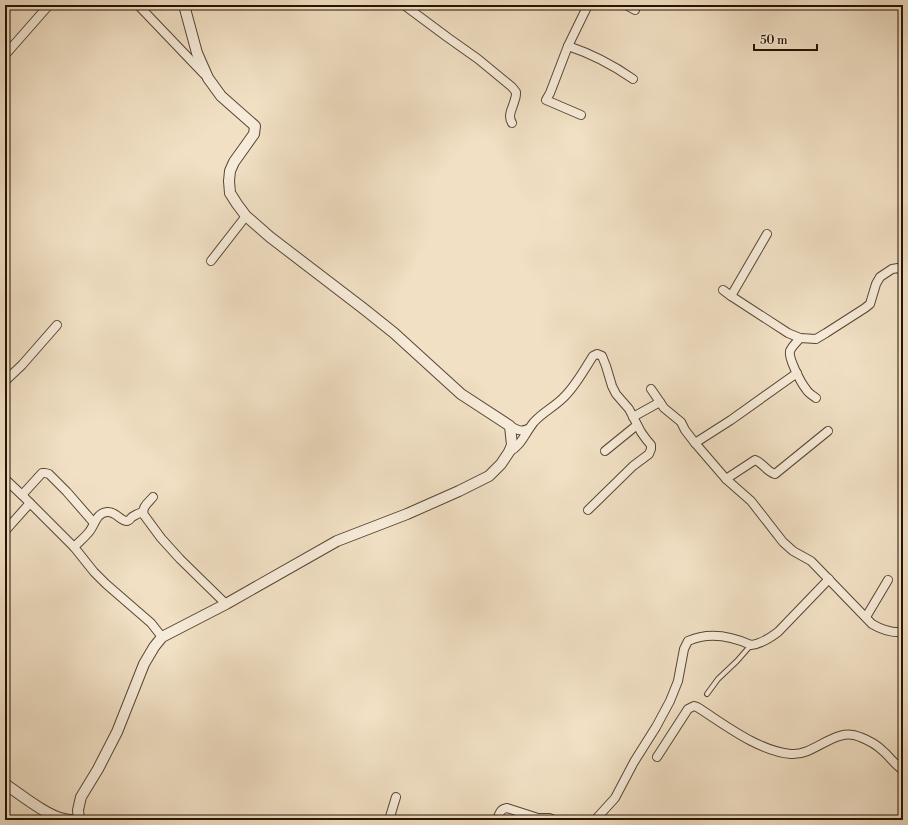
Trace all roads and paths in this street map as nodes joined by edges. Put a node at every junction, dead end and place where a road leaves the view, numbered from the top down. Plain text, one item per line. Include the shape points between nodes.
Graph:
1 (49, 5) edge
2 (138, 5) edge
3 (184, 5) edge
4 (404, 5) edge
5 (588, 5) edge
6 (626, 5) edge
7 (635, 10) dead end
8 (568, 46) junction
9 (5, 55) edge
10 (208, 78) junction
11 (633, 79) dead end
12 (581, 115) dead end
13 (512, 123) dead end
14 (246, 216) junction
15 (767, 234) dead end
16 (211, 261) dead end
17 (903, 271) edge
18 (723, 290) dead end
19 (730, 296) junction
20 (57, 325) dead end
21 (800, 338) junction
22 (797, 373) junction
23 (5, 381) edge
24 (651, 389) dead end
25 (816, 398) dead end
26 (659, 402) junction
27 (637, 418) junction
28 (510, 426) junction
29 (528, 429) junction
30 (828, 431) dead end
31 (695, 443) junction
32 (605, 450) dead end
33 (509, 452) junction
34 (5, 479) edge
35 (726, 479) junction
36 (22, 495) junction
37 (153, 497) dead end
38 (30, 503) junction
39 (588, 510) dead end
40 (143, 512) junction
41 (94, 523) junction
42 (5, 531) edge
43 (74, 547) junction
44 (828, 579) junction
45 (888, 580) dead end
46 (226, 604) junction
47 (866, 617) junction
48 (903, 632) edge
49 (162, 637) junction
50 (751, 645) junction
51 (707, 694) dead end
52 (657, 757) dead end
53 (903, 770) edge
54 (5, 784) edge
55 (396, 797) dead end
56 (74, 820) edge
57 (79, 820) edge
58 (389, 820) edge
59 (497, 820) edge
60 (554, 820) edge
61 (595, 820) edge

1 - 9 street
2 - 10 street
3 - 10 street via 197,53
4 - 13 street via 512,87 516,92 511,111
5 - 8 street
6 - 7 street
8 - 11 street via 617,68
8 - 12 street via 546,100
10 - 14 street via 222,96 255,126 254,134 234,162 229,181 230,193
14 - 16 street
14 - 28 street via 394,333 462,394
15 - 19 street
17 - 21 street via 898,268 892,269 880,277 870,304 852,317 816,339
18 - 19 street
19 - 21 street
20 - 23 street
21 - 22 street via 790,350 791,362
22 - 25 street via 805,389
22 - 31 street
24 - 26 street
26 - 27 street
26 - 31 street via 681,422
27 - 29 street via 616,394 602,356 597,354 593,356 568,393
27 - 32 street
27 - 39 street via 651,445 649,454
28 - 29 street via 519,431
28 - 33 street via 512,445
29 - 33 street via 516,448
30 - 35 street via 775,474 755,460
31 - 35 street
33 - 46 street via 489,476 407,514 337,541
34 - 36 street
35 - 44 street via 751,501 783,542 811,561
36 - 38 street
36 - 41 street via 42,473 49,474
37 - 40 street
38 - 42 street
38 - 43 street
40 - 41 street via 126,521 112,512 107,512
40 - 46 street via 180,559
41 - 43 street via 90,531
43 - 49 street via 94,572 152,623
44 - 47 street
44 - 50 street via 778,632 760,643
45 - 47 street
46 - 49 street
47 - 48 street via 877,628
49 - 57 street via 144,664 116,732 82,797 78,810
50 - 51 lane
50 - 61 street via 725,636 688,640 678,682 670,701 615,798
52 - 53 street via 688,709 694,706 752,741 770,749 793,754 804,752 842,735 859,736 883,751
54 - 56 street via 53,815
55 - 58 street
59 - 60 street via 503,808

